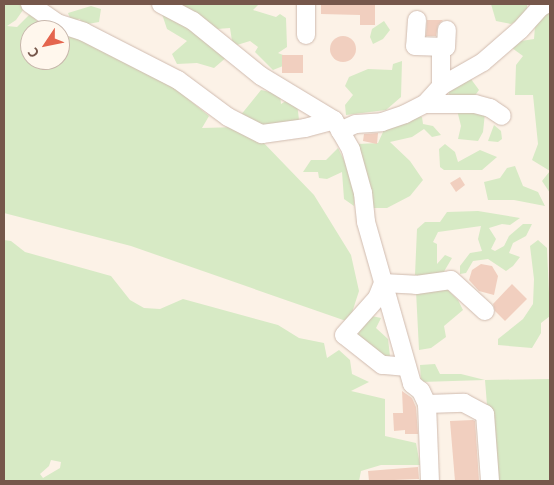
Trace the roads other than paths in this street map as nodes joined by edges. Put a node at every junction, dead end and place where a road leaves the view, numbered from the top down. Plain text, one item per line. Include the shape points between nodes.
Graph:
1 (30, 4) edge
2 (161, 4) edge
3 (306, 4) edge
4 (547, 4) edge
5 (417, 20) dead end
6 (447, 30) dead end
7 (306, 36) dead end
8 (441, 47) junction
9 (441, 86) junction
10 (425, 104) junction
11 (502, 116) dead end
12 (337, 126) junction
13 (383, 283) junction
14 (485, 311) dead end
15 (407, 367) junction
16 (426, 404) junction
17 (430, 481) edge
18 (490, 481) edge

1 - 12 lane via 57,23 84,32 178,80 228,117 262,134
2 - 12 lane via 193,21 261,76
3 - 7 lane
4 - 9 lane via 541,6 520,30 483,62
5 - 8 lane via 415,46
6 - 8 lane via 446,47
8 - 9 lane
9 - 10 lane
10 - 11 lane via 475,104
10 - 12 lane via 382,122
12 - 13 lane via 352,150 363,193 366,222
13 - 14 lane via 416,285 451,280
13 - 15 lane
13 - 15 lane via 377,298 344,335 382,365
15 - 16 lane via 412,384 421,391
16 - 17 lane
16 - 18 lane via 464,403 485,414

